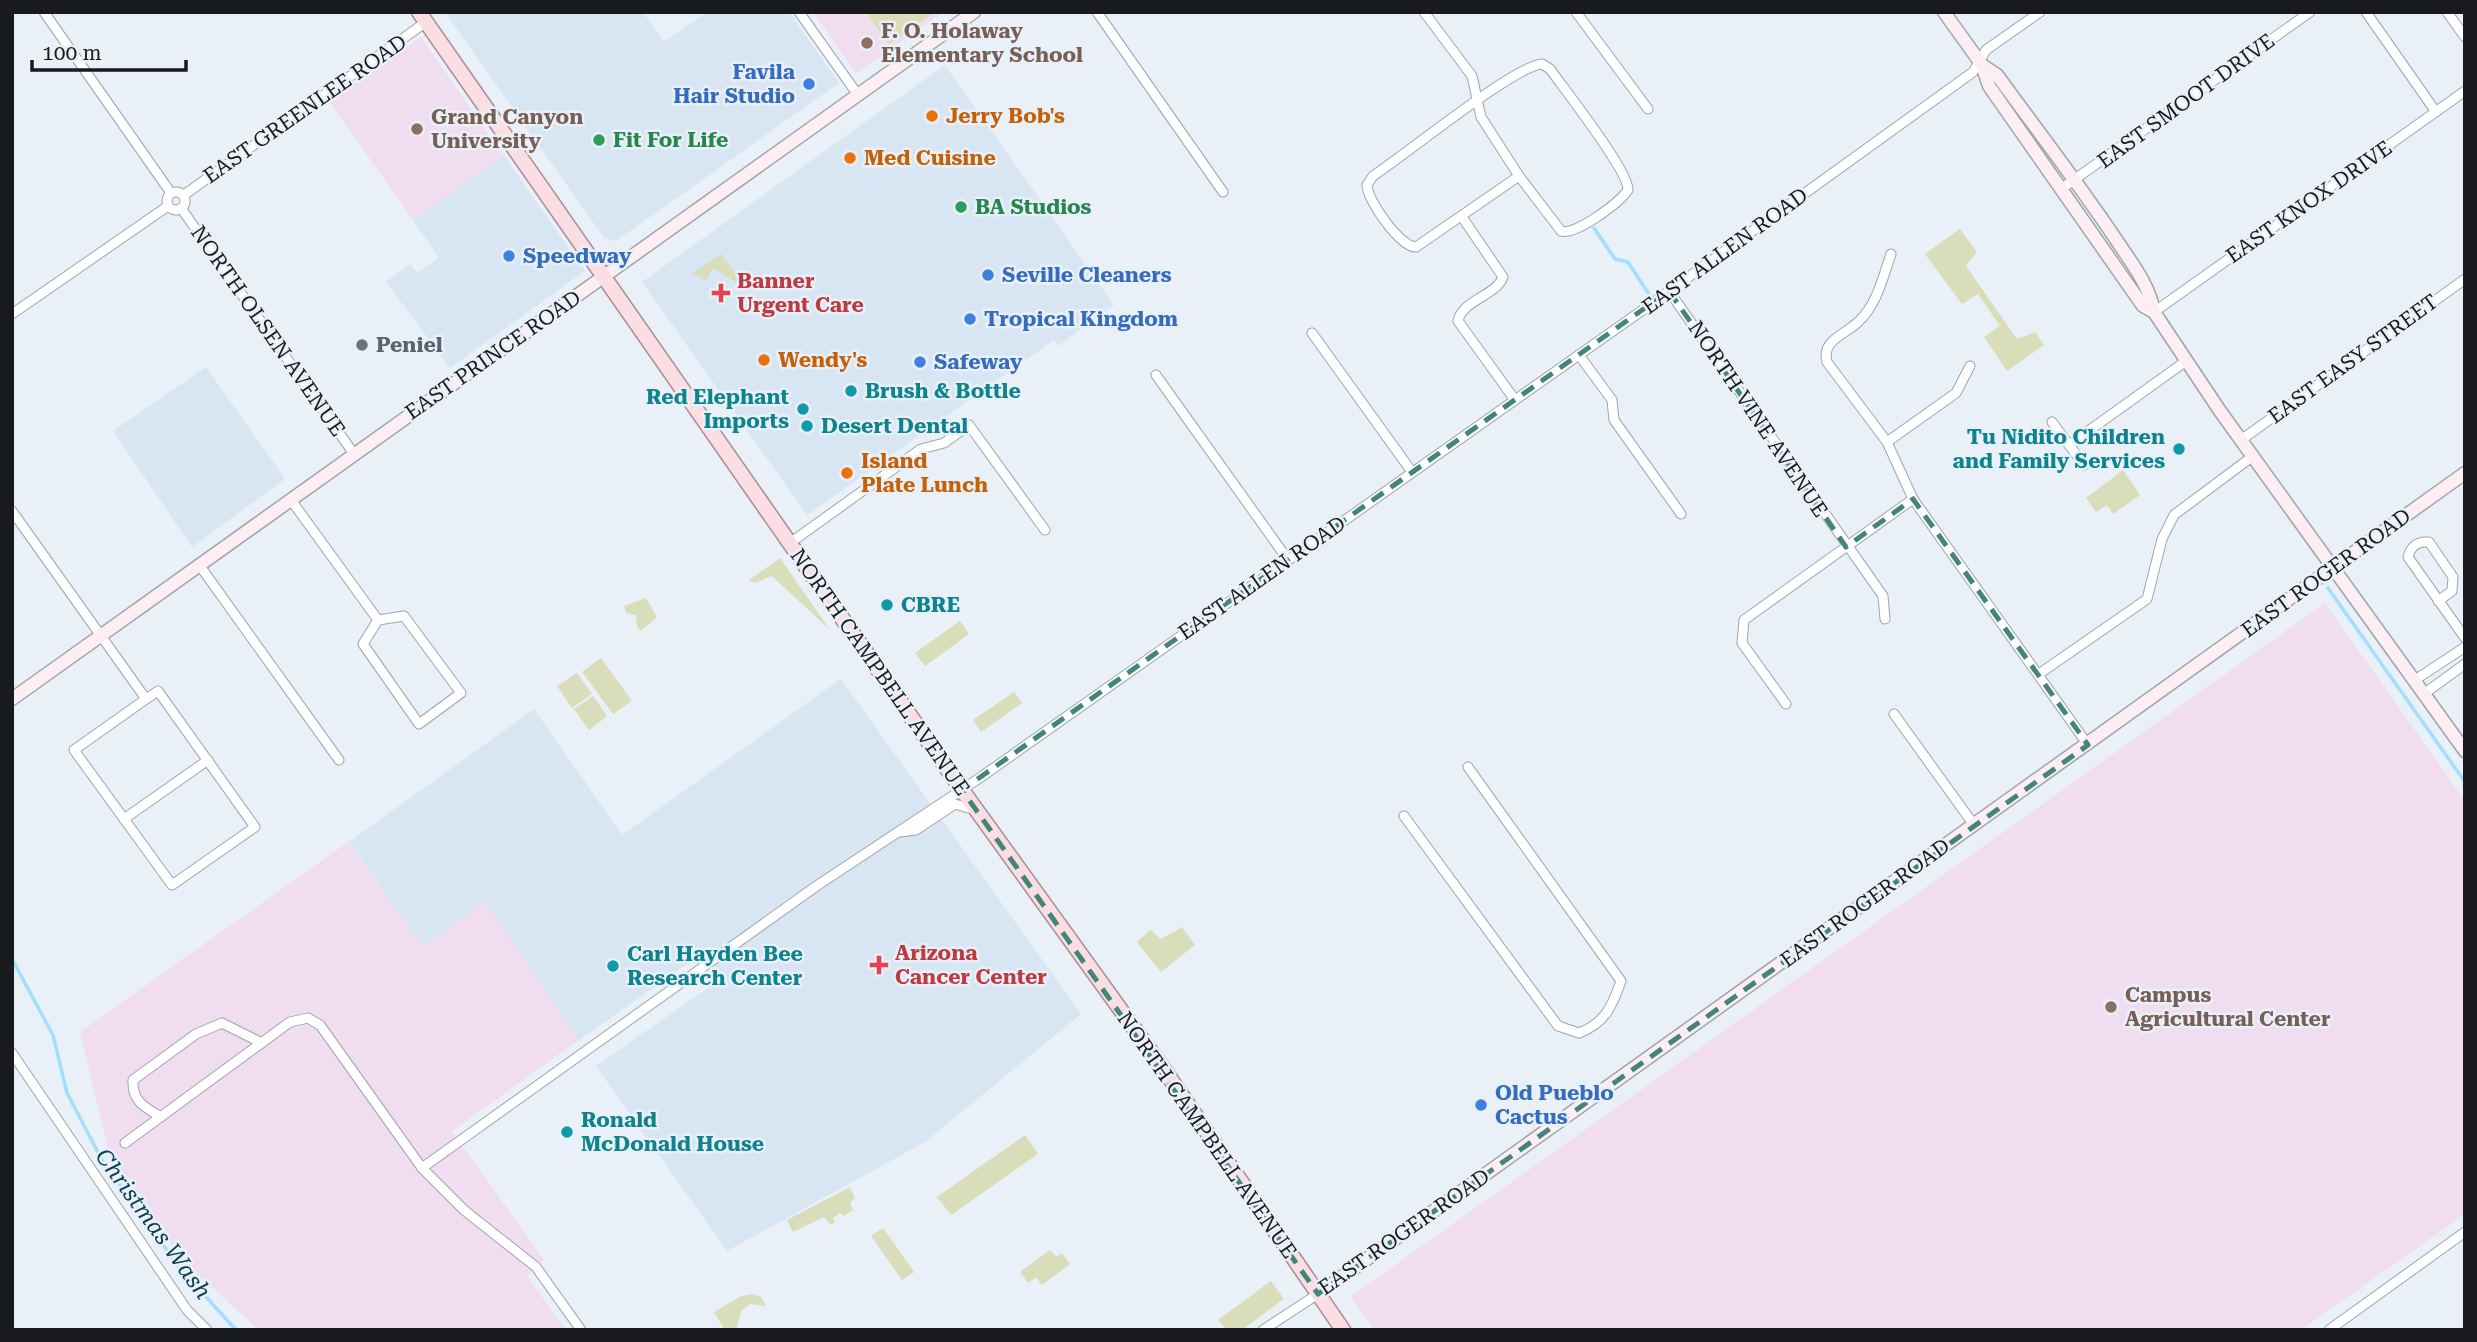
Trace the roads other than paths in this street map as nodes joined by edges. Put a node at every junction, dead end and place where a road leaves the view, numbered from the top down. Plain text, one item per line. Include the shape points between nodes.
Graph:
1 (44, 12) edge
2 (799, 12) edge
3 (974, 12) edge
4 (1097, 12) edge
5 (1424, 12) edge
6 (1576, 12) edge
7 (1944, 12) edge
8 (2040, 12) edge
9 (2310, 12) edge
10 (2366, 12) edge
11 (2447, 12) edge
12 (423, 17) edge
13 (2465, 37) edge
14 (1981, 63) junction
15 (2465, 91) edge
16 (858, 95) junction
17 (1478, 101) junction
18 (1648, 109) dead end
19 (2436, 112) junction
20 (2047, 144) junction
21 (2035, 152) junction
22 (1519, 176) junction
23 (2074, 180) junction
24 (2061, 189) junction
25 (1223, 192) dead end
26 (171, 193) junction
27 (184, 195) junction
28 (168, 206) junction
29 (181, 208) junction
30 (1462, 217) junction
31 (1891, 254) dead end
32 (604, 276) junction
33 (2465, 279) edge
34 (1669, 291) junction
35 (2154, 312) junction
36 (12, 314) edge
37 (1312, 333) dead end
38 (1578, 355) junction
39 (2186, 361) junction
40 (1970, 366) dead end
41 (1156, 374) dead end
42 (1515, 400) junction
43 (2052, 422) dead end
44 (2241, 440) junction
45 (1886, 442) junction
46 (2069, 445) junction
47 (354, 454) junction
48 (2253, 456) junction
49 (2084, 465) dead end
50 (1412, 472) junction
51 (2465, 473) edge
52 (1913, 499) junction
53 (291, 500) junction
54 (12, 511) edge
55 (1681, 513) dead end
56 (1045, 530) dead end
57 (790, 543) junction
58 (1846, 547) junction
59 (1288, 560) junction
60 (200, 566) junction
61 (2333, 567) junction
62 (2438, 601) junction
63 (1885, 619) dead end
64 (378, 620) junction
65 (100, 637) junction
66 (2465, 638) edge
67 (2465, 647) edge
68 (2465, 664) edge
69 (2039, 674) junction
70 (2416, 680) junction
71 (2425, 693) junction
72 (12, 699) edge
73 (146, 699) junction
74 (1786, 704) dead end
75 (1894, 713) dead end
76 (2088, 745) junction
77 (2465, 751) edge
78 (208, 760) junction
79 (339, 760) dead end
80 (1468, 767) dead end
81 (962, 790) junction
82 (980, 816) junction
83 (1404, 816) dead end
84 (124, 819) junction
85 (1974, 825) junction
86 (900, 832) dead end
87 (262, 1043) junction
88 (12, 1053) edge
89 (161, 1117) junction
90 (125, 1143) dead end
91 (422, 1168) junction
92 (2463, 1237) edge
93 (1318, 1294) junction
94 (206, 1330) edge
95 (580, 1330) edge
96 (1263, 1330) edge
97 (1343, 1330) edge
98 (2329, 1330) edge

1 - 26 street
2 - 16 street
3 - 16 street, EAST PRINCE ROAD
4 - 25 street
5 - 17 street via 1472,76
6 - 18 street
7 - 14 street
8 - 14 street, EAST ALLEN ROAD via 1986,50
9 - 23 street, EAST SMOOT DRIVE
10 - 19 street
11 - 13 street
12 - 27 street, EAST GREENLEE ROAD
12 - 32 main road, NORTH CAMPBELL AVENUE
14 - 20 street via 1997,75
14 - 21 street via 1989,86
14 - 34 street, EAST ALLEN ROAD
15 - 19 street, EAST KNOX DRIVE
16 - 32 street, EAST PRINCE ROAD
17 - 22 street via 1481,117
17 - 22 street via 1528,68 1546,66 1629,186 1624,196 1567,233
17 - 30 street via 1373,176 1367,185 1372,201 1409,247 1423,244
19 - 35 street, EAST KNOX DRIVE
20 - 21 street
20 - 23 street
21 - 24 street
22 - 30 street
23 - 24 street, EAST SMOOT DRIVE
23 - 35 street via 2133,266
24 - 35 street via 2143,306
26 - 27 street
26 - 28 street
27 - 29 street
28 - 29 street
28 - 36 street
29 - 47 street, NORTH OLSEN AVENUE
30 - 42 street via 1503,276 1499,285 1461,312 1458,321
31 - 45 street via 1877,294 1859,322 1828,345 1825,353
32 - 47 street, EAST PRINCE ROAD
32 - 57 main road, NORTH CAMPBELL AVENUE
33 - 44 street, EAST EASY STREET
34 - 38 street, EAST ALLEN ROAD
34 - 58 street, NORTH VINE AVENUE
35 - 39 street
37 - 50 street
38 - 42 street, EAST ALLEN ROAD
38 - 55 street via 1612,400 1614,420
39 - 44 street
39 - 46 street
40 - 45 street via 1956,393
41 - 59 street
42 - 50 street, EAST ALLEN ROAD
43 - 46 street
44 - 48 street
45 - 52 street
46 - 49 street
47 - 53 street, EAST PRINCE ROAD
48 - 61 street
48 - 69 street via 2174,515 2162,539 2147,598
50 - 59 street, EAST ALLEN ROAD
51 - 61 street, EAST ROGER ROAD
52 - 58 street
52 - 69 street
53 - 60 street, EAST PRINCE ROAD
53 - 64 street
54 - 65 street
56 - 57 street via 969,425 944,443 921,449
57 - 81 main road, NORTH CAMPBELL AVENUE
58 - 63 street, NORTH VINE AVENUE via 1883,596
58 - 74 street via 1744,620 1742,643
59 - 81 street, EAST ALLEN ROAD
60 - 65 street, EAST PRINCE ROAD
60 - 79 street
61 - 70 street
61 - 76 street, EAST ROGER ROAD
62 - 62 street via 2408,557 2420,541 2429,542 2453,577 2452,591
62 - 66 street
64 - 64 street via 363,644 419,724 461,693 404,616
65 - 72 street, EAST PRINCE ROAD
65 - 73 street
67 - 70 street
68 - 71 street
69 - 76 street
70 - 71 street
71 - 77 street
73 - 78 street via 158,691
73 - 84 street via 74,750
75 - 85 street
76 - 85 street, EAST ROGER ROAD
78 - 84 street
78 - 84 street via 255,827 172,885
80 - 83 street via 1621,981 1613,1006 1598,1026 1579,1033 1558,1026
81 - 82 main road, NORTH CAMPBELL AVENUE
81 - 91 street, EAST ALLEN ROAD via 815,887
82 - 86 street via 962,803 955,804 916,830
82 - 93 main road, NORTH CAMPBELL AVENUE
85 - 93 street, EAST ROGER ROAD
87 - 89 street
87 - 89 street via 222,1023 196,1034 133,1080 132,1093 141,1106
87 - 91 street via 290,1022 308,1018 320,1025
88 - 94 street via 187,1310
89 - 90 street
91 - 95 street via 464,1210 536,1267
92 - 98 street
93 - 96 street, EAST ROGER ROAD
93 - 97 main road, NORTH CAMPBELL AVENUE

